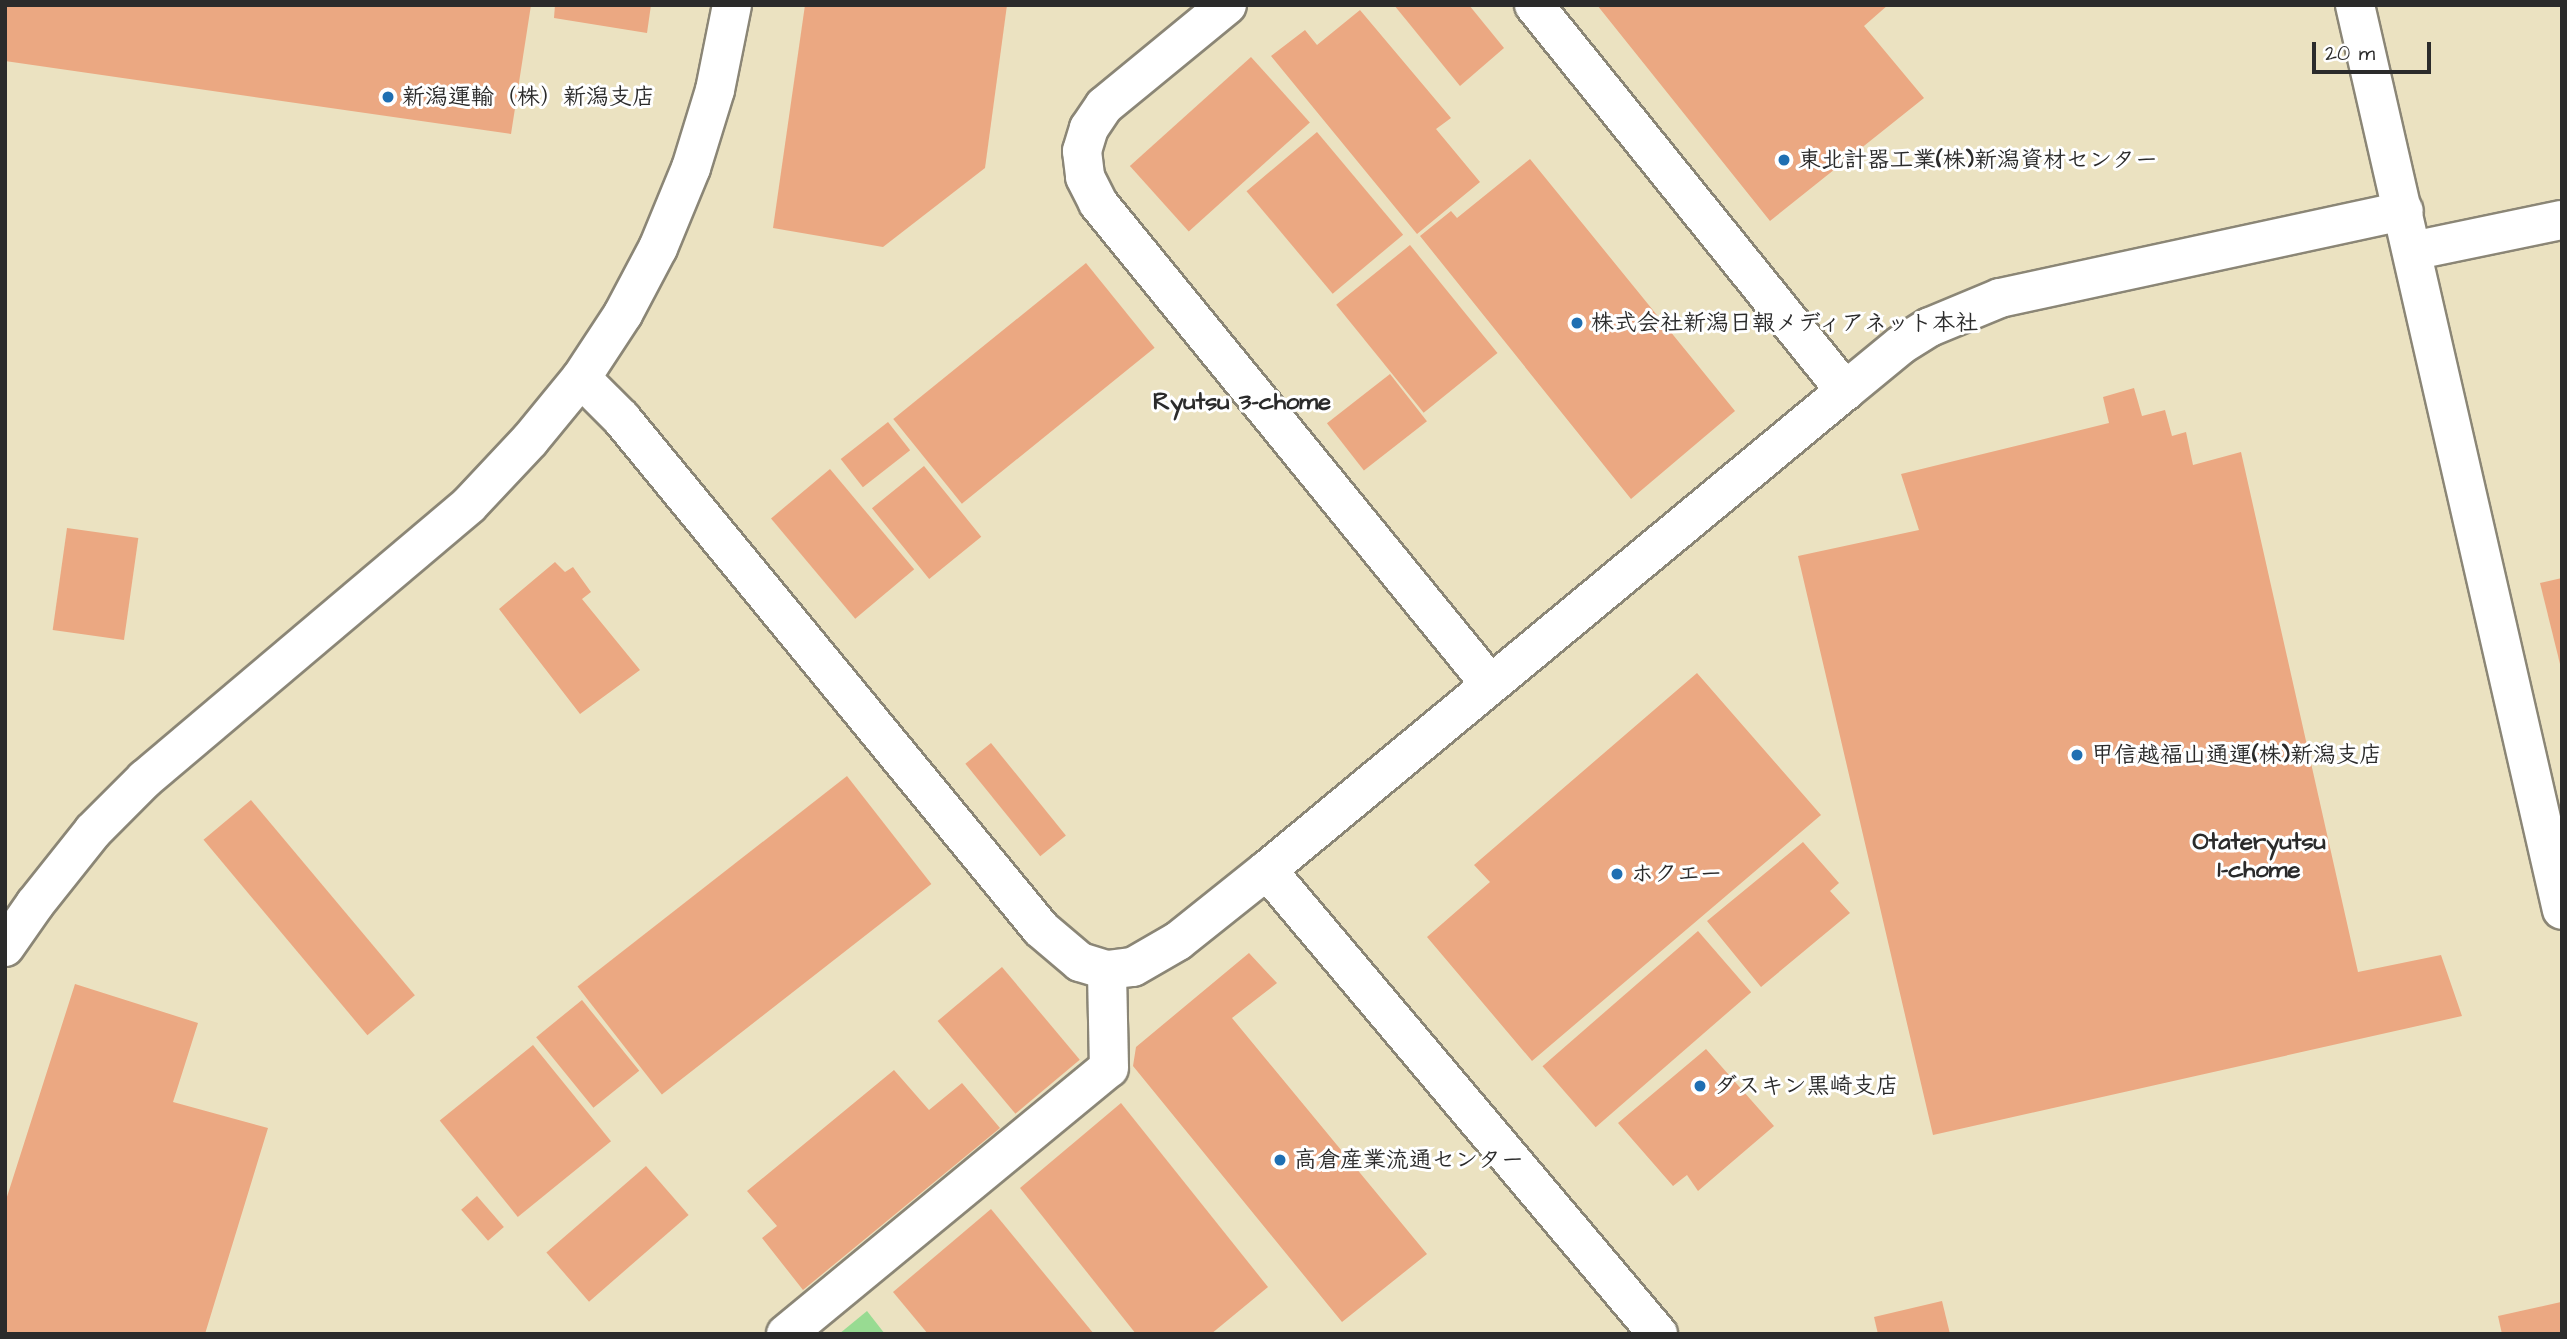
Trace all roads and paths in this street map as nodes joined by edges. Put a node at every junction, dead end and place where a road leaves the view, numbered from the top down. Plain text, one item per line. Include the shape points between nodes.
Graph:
1 (732, 5) edge
2 (1227, 5) edge
3 (1534, 5) edge
4 (2356, 5) edge
5 (2404, 211) junction
6 (2562, 220) edge
7 (2412, 251) junction
8 (581, 378) junction
9 (1845, 391) junction
10 (1490, 684) junction
11 (1267, 870) junction
12 (2562, 911) edge
13 (5, 947) edge
14 (1107, 970) junction
15 (786, 1334) edge
16 (1658, 1334) edge

1 - 8 street via 715,90 686,180 629,303
2 - 10 street via 1104,106 1089,128 1082,151 1085,177 1098,203
3 - 9 street
4 - 5 street
5 - 7 street
5 - 9 street via 2000,298 1930,327
6 - 7 street
7 - 12 street
8 - 13 street via 469,505 145,779 93,831
8 - 14 street via 621,418 1041,929 1080,962
9 - 10 street
10 - 11 street
11 - 14 street via 1158,955 1133,967
11 - 16 street
14 - 15 street via 1109,1068

